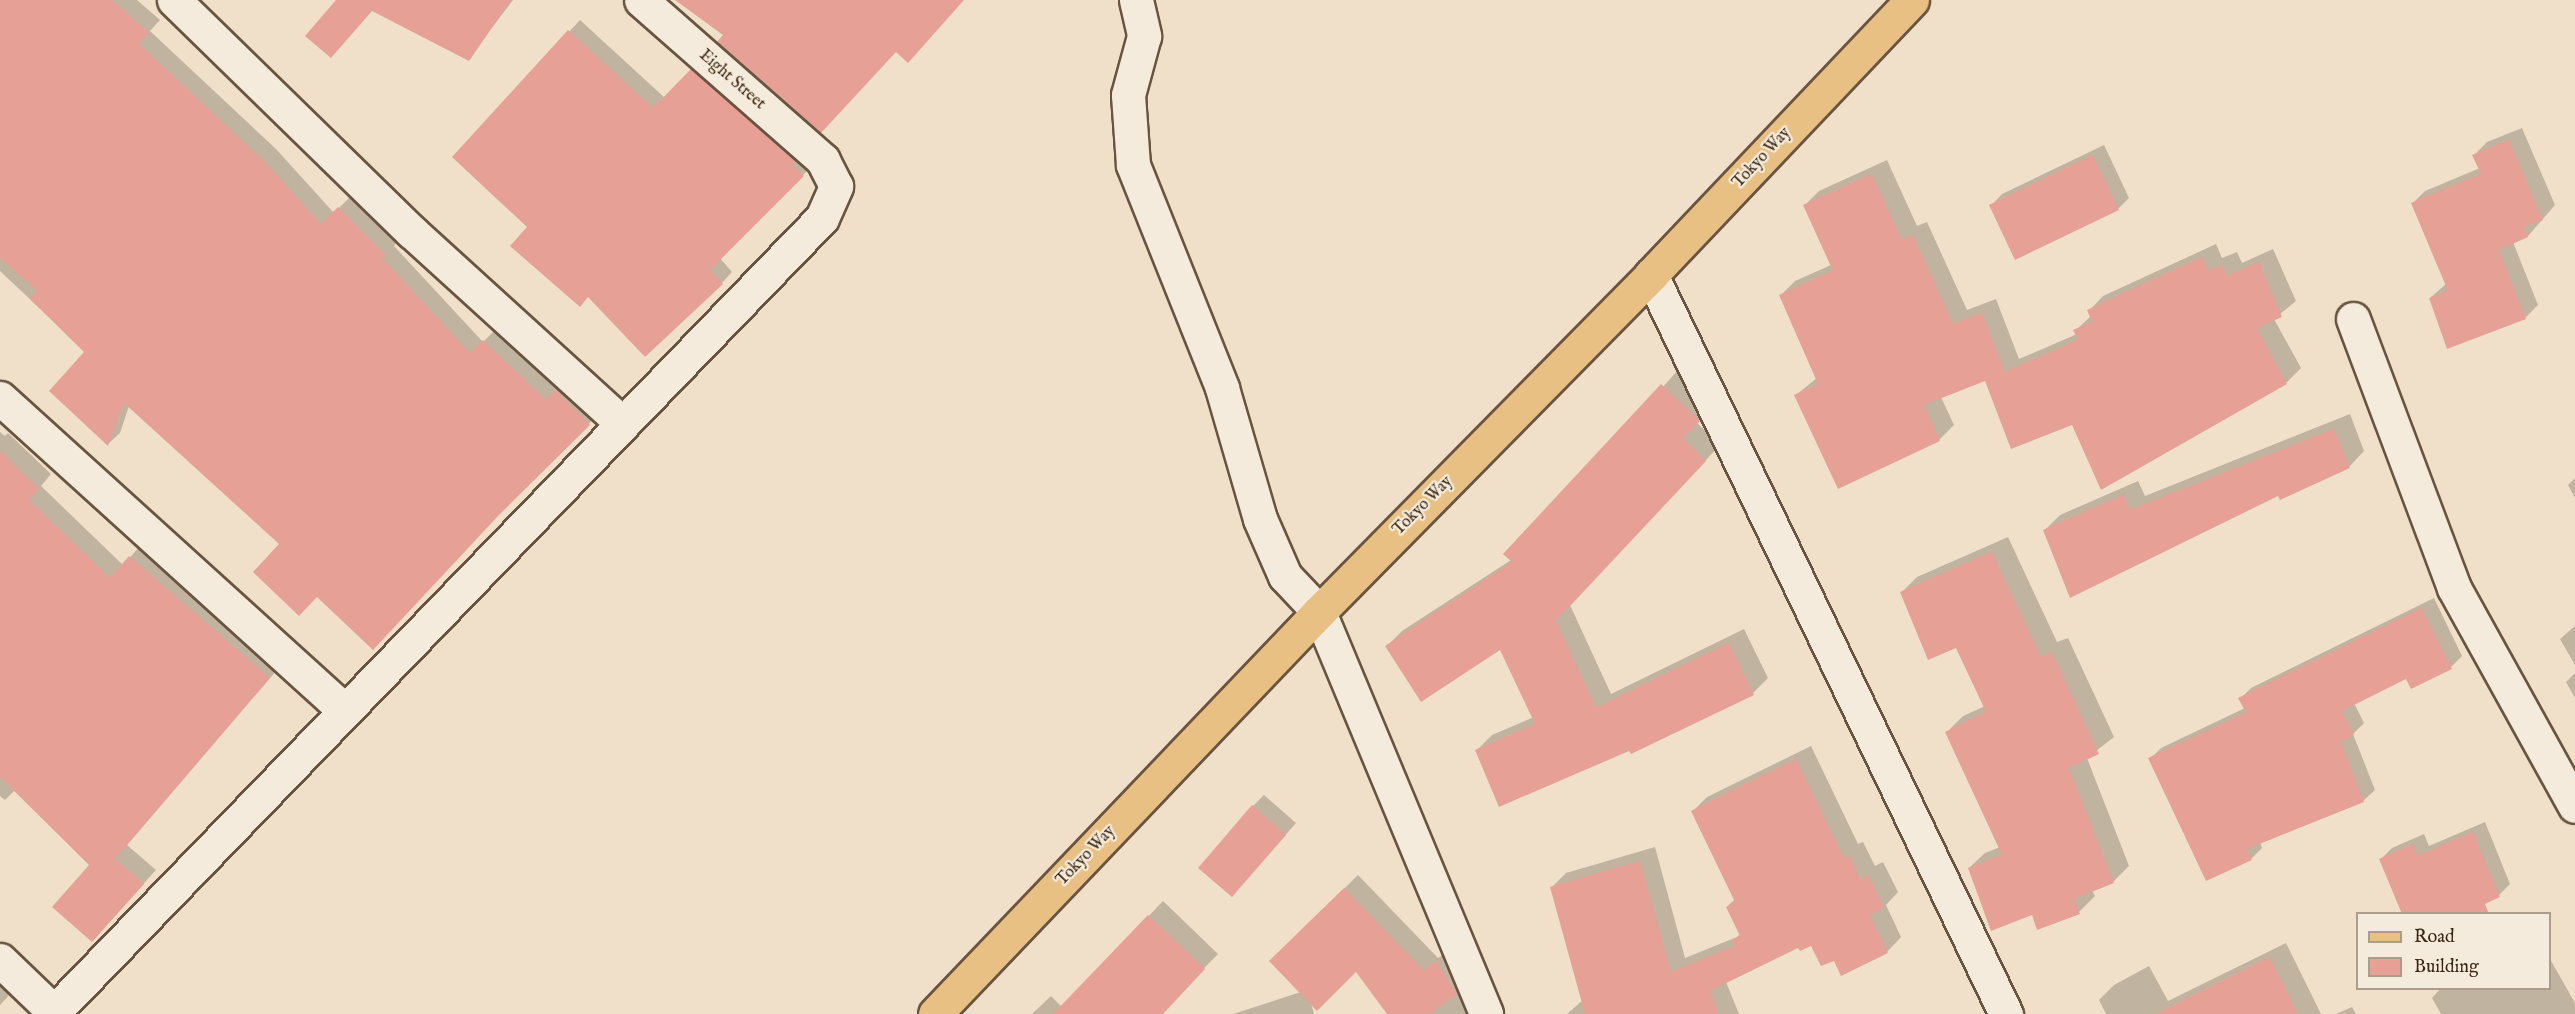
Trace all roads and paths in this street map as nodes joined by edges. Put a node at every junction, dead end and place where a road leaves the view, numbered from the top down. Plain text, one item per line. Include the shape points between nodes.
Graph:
1 (174, 0) edge
2 (641, 0) edge
3 (1136, 0) edge
4 (1912, 0) edge
5 (1651, 275) junction
6 (2353, 320) dead end
7 (0, 398) edge
8 (623, 424) junction
9 (1319, 612) junction
10 (344, 710) junction
11 (2575, 806) edge
12 (0, 960) edge
13 (53, 1013) edge
14 (935, 1014) edge
15 (1486, 1014) edge
16 (2006, 1014) edge

1 - 8 street via 412,232
2 - 8 street, Eight Street via 823,160 836,186 822,218
3 - 9 street via 1144,36 1128,95 1133,165 1222,388 1260,519 1285,576
4 - 5 main road, Tokyo Way
5 - 9 main road, Tokyo Way
5 - 16 street
6 - 11 street via 2454,588
7 - 10 street
8 - 10 street
9 - 14 main road, Tokyo Way
9 - 15 street
10 - 13 street
12 - 13 street

